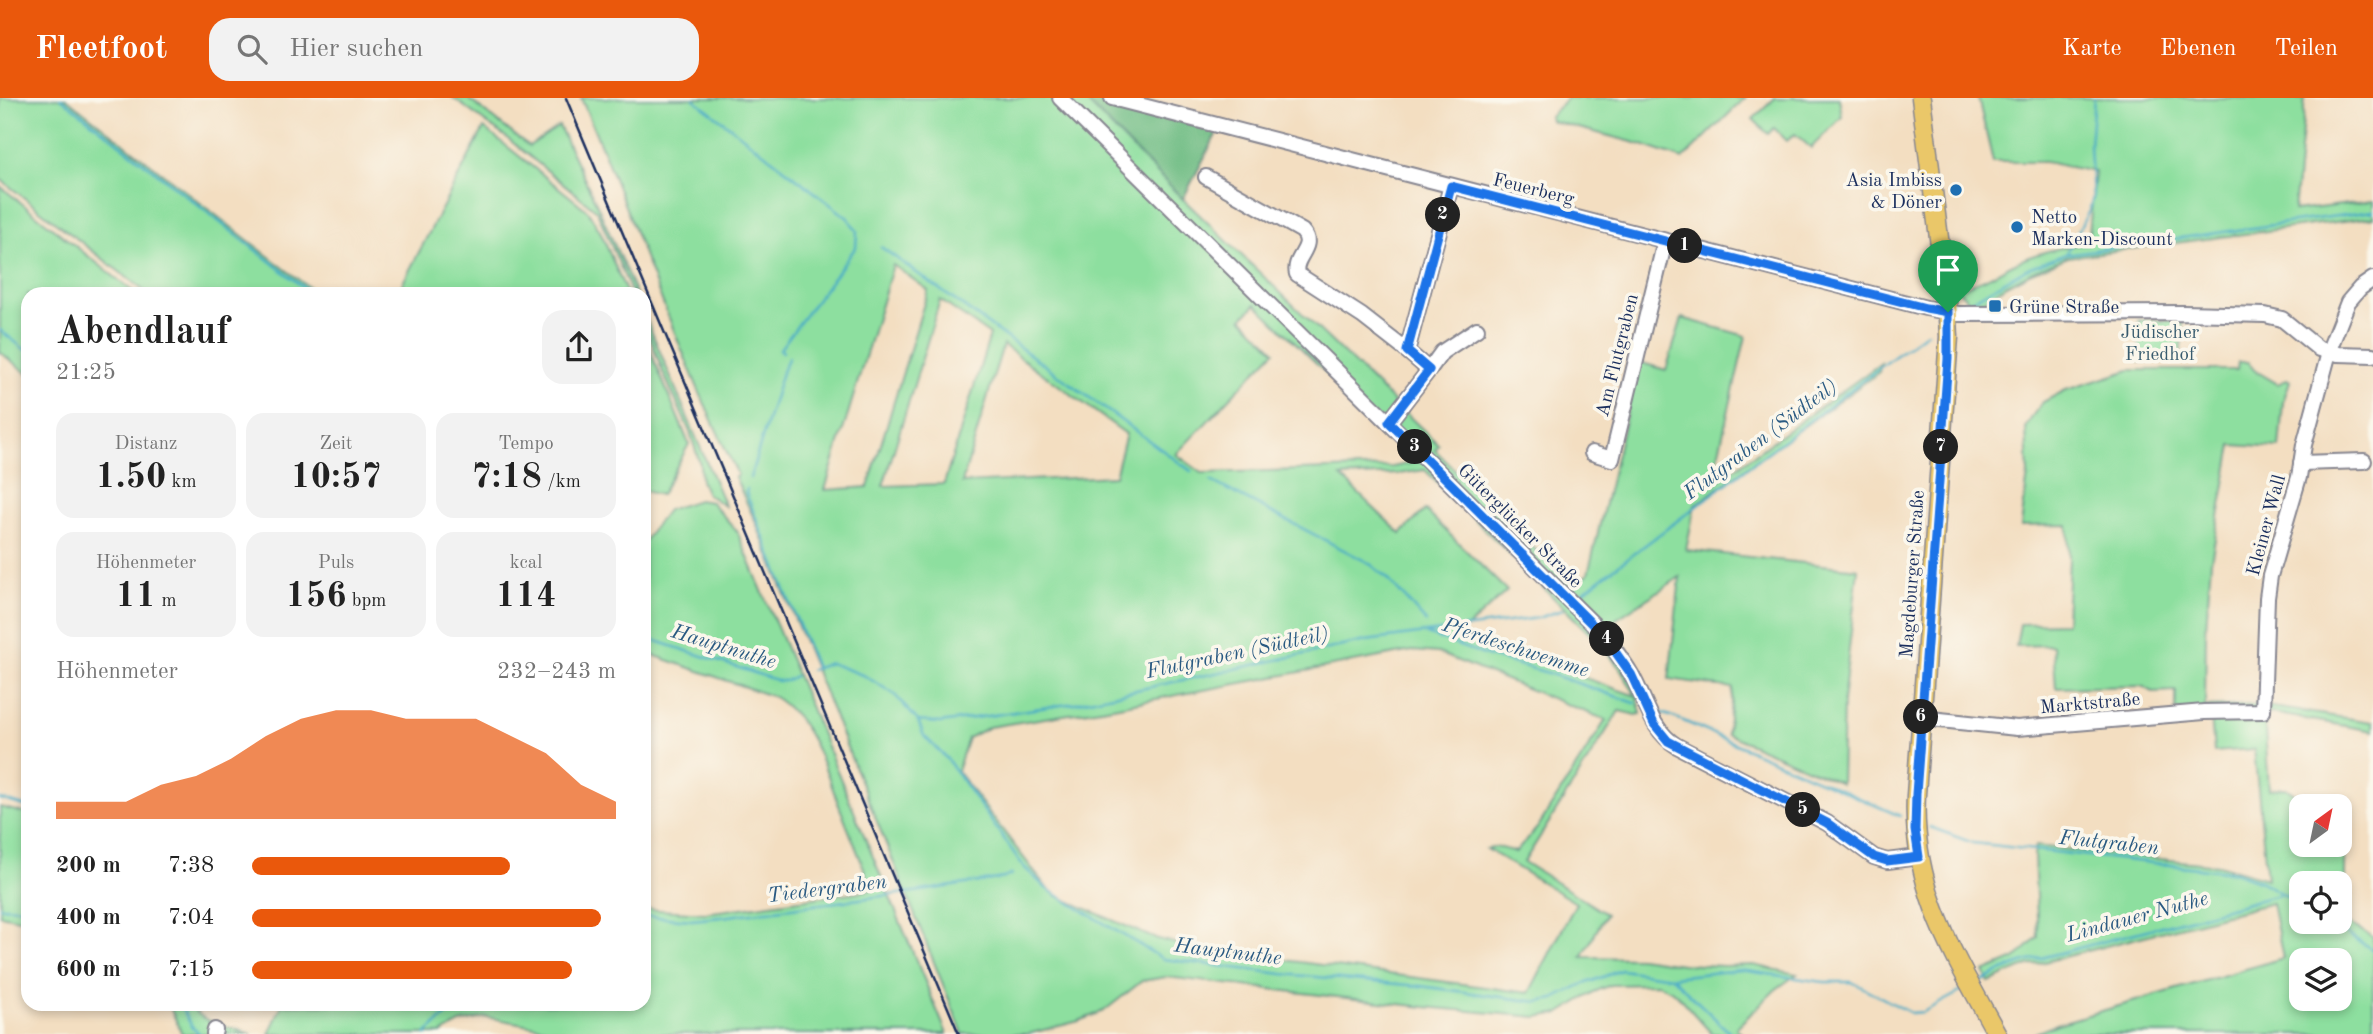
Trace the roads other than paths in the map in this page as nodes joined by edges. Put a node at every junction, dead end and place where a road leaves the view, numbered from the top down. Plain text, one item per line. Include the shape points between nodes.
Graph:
1 (1060, 98) edge
2 (1112, 98) edge
3 (1921, 98) edge
4 (1206, 177) dead end
5 (1451, 186) junction
6 (1665, 241) junction
7 (2373, 279) edge
8 (1948, 312) junction
9 (1477, 329) dead end
10 (1407, 351) junction
11 (2329, 353) junction
12 (2373, 355) edge
13 (1429, 370) junction
14 (1389, 422) junction
15 (1592, 453) dead end
16 (2364, 461) dead end
17 (2301, 463) junction
18 (2263, 711) joint
19 (1921, 718) junction
20 (1919, 857) junction
21 (1997, 1034) edge

1 - 14 street, Güterglücker Straße
2 - 5 street, Feuerberg
3 - 8 main road, Magdeburger Straße
4 - 10 street via 1302,231 1307,245 1296,265 1297,274
5 - 6 street, Feuerberg
5 - 10 street
6 - 8 street, Feuerberg
6 - 15 street, Am Flutgraben via 1612,459
7 - 11 street, Kleiner Wall via 2348,302
8 - 11 street via 2265,315 2281,319
8 - 19 main road, Magdeburger Straße
9 - 13 street via 1442,352
10 - 13 street
11 - 12 street
11 - 17 street, Kleiner Wall
13 - 14 street
14 - 20 street, Güterglücker Straße via 1595,626 1615,649 1668,741 1827,823 1874,857 1887,861
16 - 17 street
17 - 18 street, Kleiner Wall via 2267,589
18 - 19 street, Marktstraße via 2017,728
19 - 20 main road, Magdeburger Straße via 1915,822
20 - 21 main road, Magdeburger Straße via 1939,923

